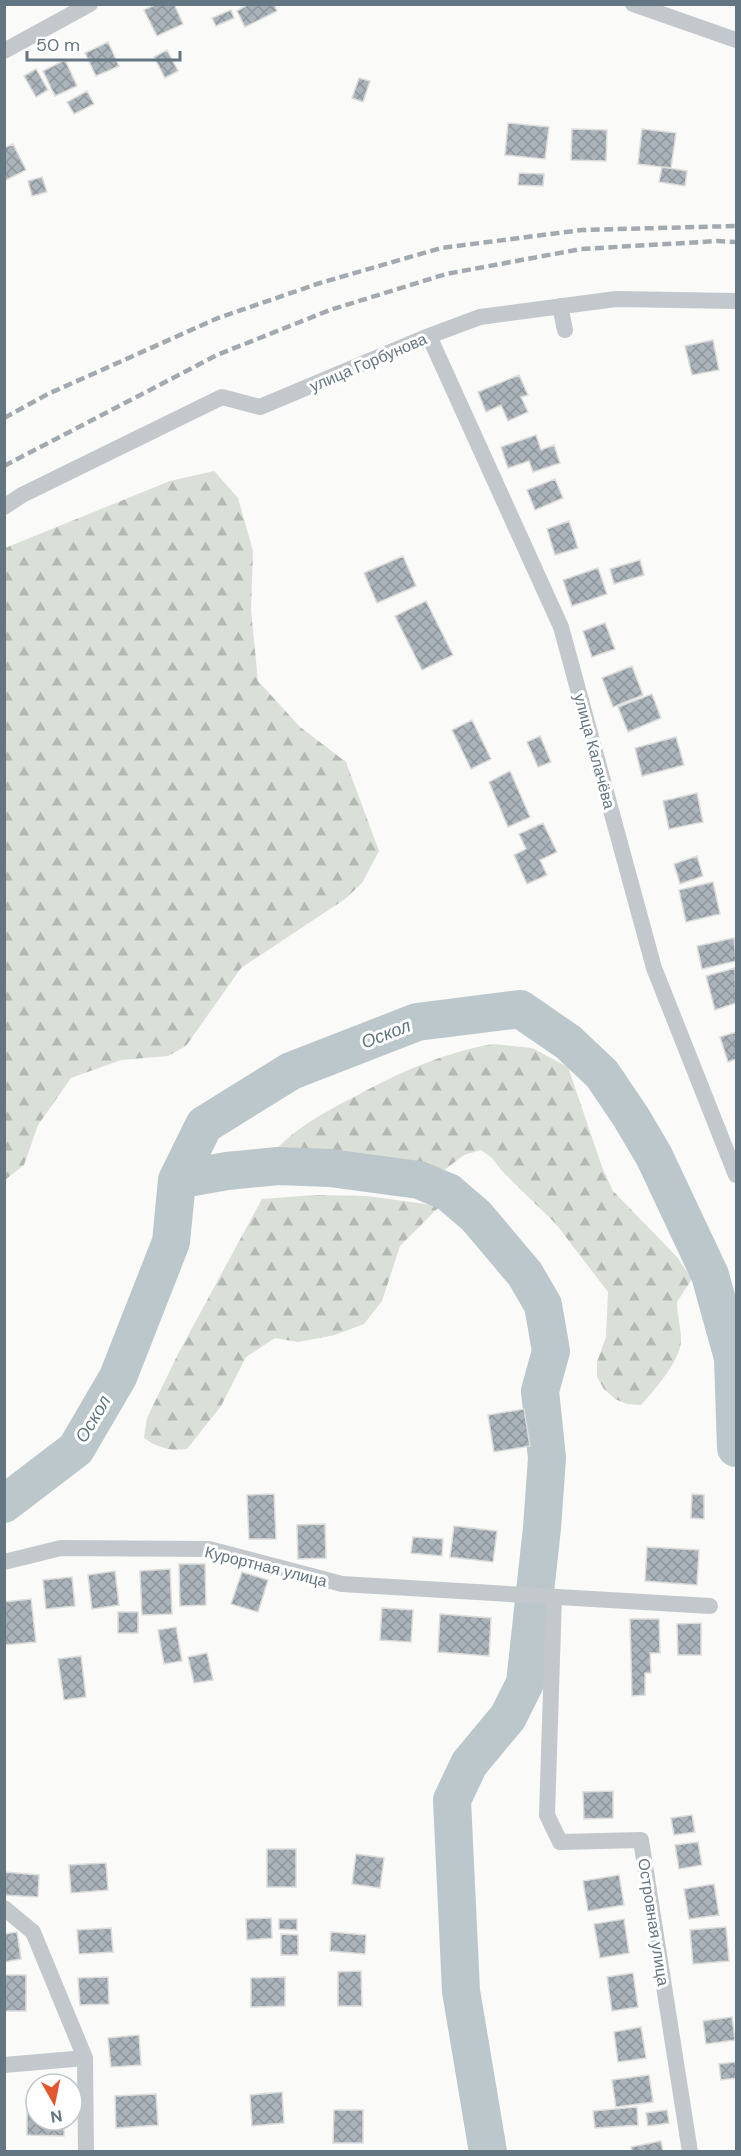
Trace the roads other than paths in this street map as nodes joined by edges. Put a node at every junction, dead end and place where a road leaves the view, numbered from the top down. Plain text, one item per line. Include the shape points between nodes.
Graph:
1 (90, 4) edge
2 (633, 4) edge
3 (736, 40) edge
4 (4, 51) edge
5 (736, 301) edge
6 (561, 306) junction
7 (565, 330) dead end
8 (429, 336) junction
9 (4, 507) edge
10 (736, 1174) edge
11 (4, 1562) edge
12 (540, 1596) junction
13 (710, 1606) dead end
14 (4, 1908) edge
15 (85, 2058) junction
16 (4, 2066) edge
17 (86, 2151) edge
18 (690, 2151) edge

1 - 4 street
2 - 3 street
5 - 6 street, улица Горбунова via 616,299
6 - 7 street
6 - 8 street, улица Горбунова via 480,317
8 - 9 street, улица Горбунова via 260,407 222,397
8 - 10 street, улица Калачёва via 561,627 654,968
11 - 12 street, Курортная улица via 61,1548 209,1549 342,1584
12 - 13 street, Курортная улица
12 - 18 street, Островная улица via 547,1815 560,1842 641,1840
14 - 15 street via 33,1932
15 - 16 street
15 - 17 street

